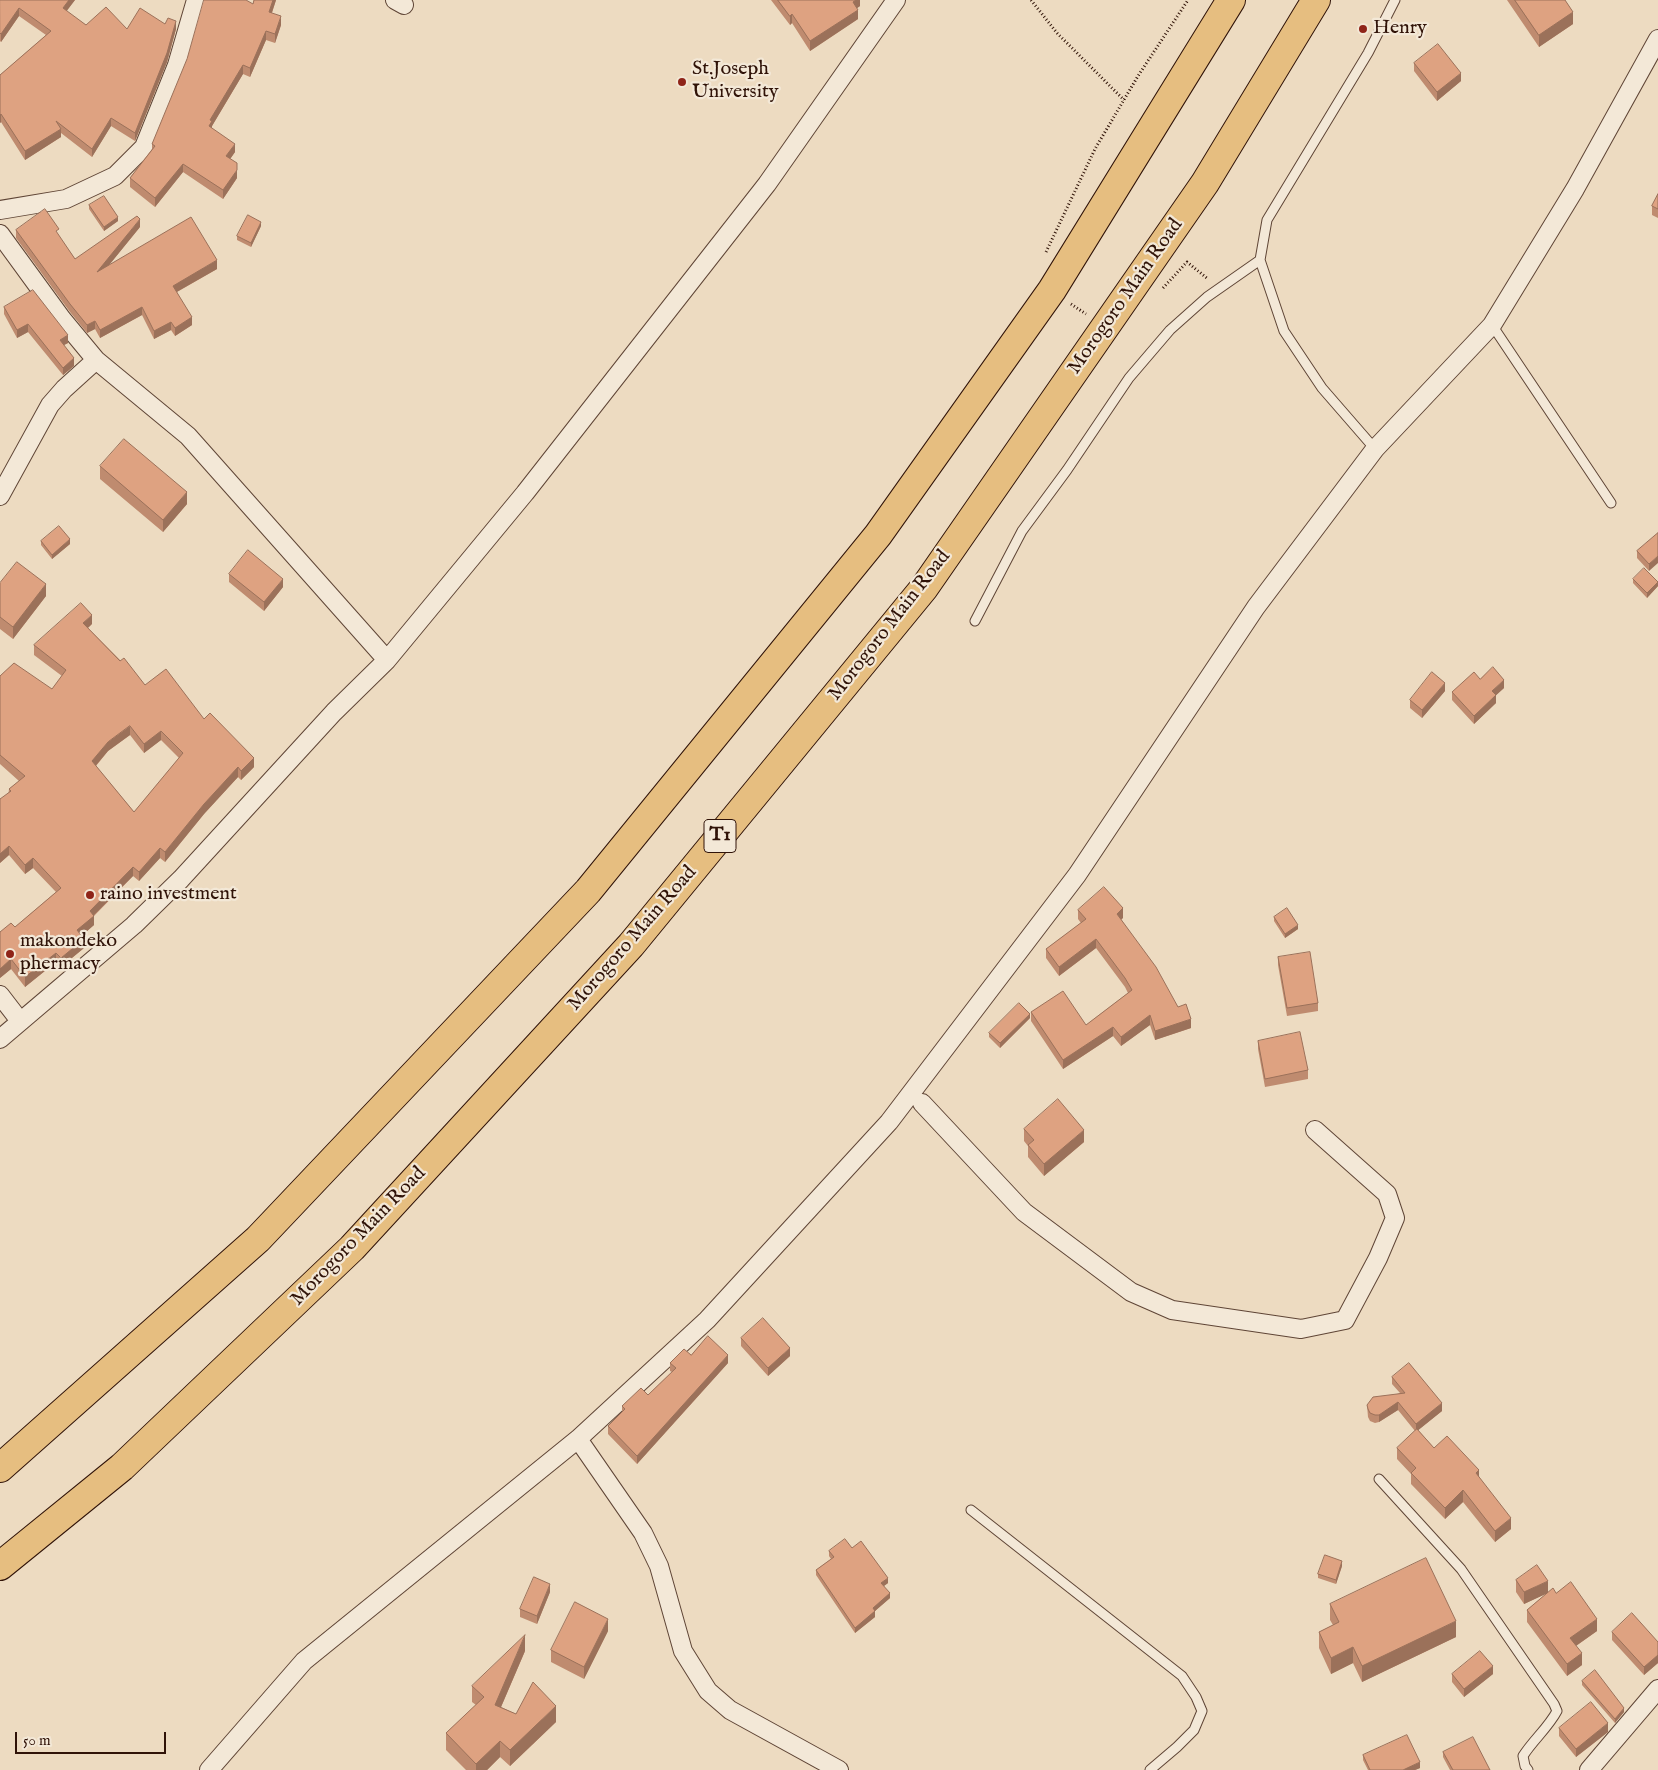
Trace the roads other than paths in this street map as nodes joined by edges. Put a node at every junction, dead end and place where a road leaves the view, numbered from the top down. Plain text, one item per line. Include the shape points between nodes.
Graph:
1 (196, 0) edge
2 (896, 0) edge
3 (1230, 0) edge
4 (1316, 0) edge
5 (1395, 0) edge
6 (1658, 39) edge
7 (0, 210) edge
8 (0, 234) edge
9 (1260, 260) junction
10 (1492, 325) junction
11 (96, 360) junction
12 (1375, 449) junction
13 (0, 496) edge
14 (1611, 503) dead end
15 (975, 621) dead end
16 (387, 660) junction
17 (0, 994) edge
18 (20, 1021) junction
19 (0, 1039) edge
20 (922, 1103) dead end
21 (1315, 1130) dead end
22 (578, 1439) junction
23 (0, 1468) edge
24 (1379, 1479) dead end
25 (972, 1510) dead end
26 (0, 1566) edge
27 (1658, 1689) edge
28 (209, 1770) edge
29 (839, 1770) edge
30 (1150, 1770) edge
31 (1528, 1770) edge
32 (1588, 1770) edge

1 - 7 street via 177,65 144,147 114,176 66,199
2 - 16 street via 755,199 525,493
3 - 23 highway via 1052,290 878,535 588,891 258,1239
4 - 26 highway, Morogoro Main Road / T1 via 1205,183 924,588 631,945 352,1248 122,1467
5 - 9 lane via 1368,53 1267,220
6 - 10 street via 1575,189
8 - 11 street
9 - 12 lane via 1284,331 1322,388
9 - 15 lane via 1207,297 1170,330 1129,378 1022,531
10 - 12 street
10 - 14 lane
11 - 13 street via 50,405
11 - 16 street via 188,436
12 - 22 street via 1256,607 1077,875 889,1122 707,1320
16 - 18 street via 334,712 161,899
17 - 18 street
18 - 19 street
20 - 21 street via 1024,1212 1131,1292 1172,1310 1301,1329 1345,1320 1395,1218 1387,1194
22 - 28 street via 304,1661
22 - 29 street via 643,1533 659,1566 683,1651 708,1691 730,1710
24 - 31 lane via 1461,1569 1554,1704 1557,1711 1551,1722 1523,1756
25 - 30 lane via 1182,1676 1202,1711 1194,1730
27 - 32 street

